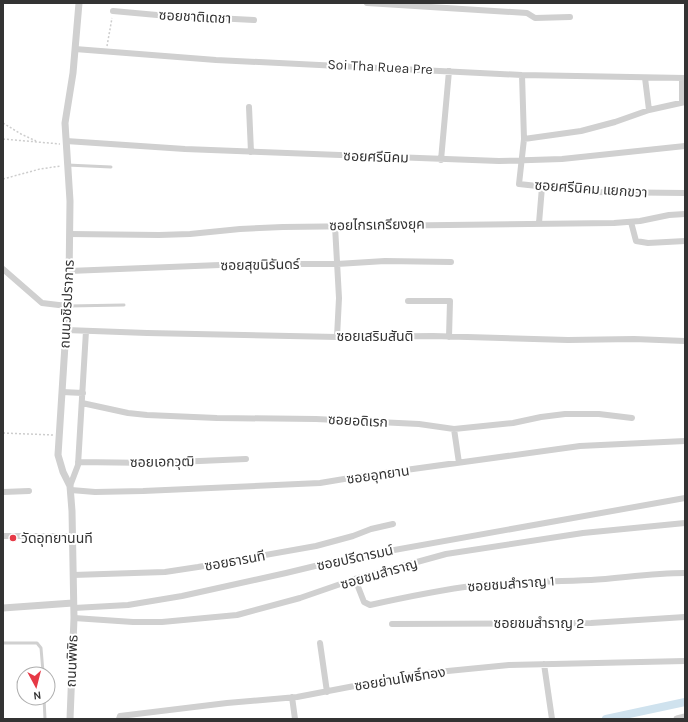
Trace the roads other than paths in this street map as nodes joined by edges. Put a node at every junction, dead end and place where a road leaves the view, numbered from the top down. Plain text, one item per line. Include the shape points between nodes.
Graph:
1 (79, 3) edge
2 (367, 3) edge
3 (408, 5) edge
4 (113, 11) road end
5 (570, 17) dead end
6 (254, 20) dead end
7 (75, 49) junction
8 (449, 71) junction
9 (522, 75) junction
10 (645, 78) junction
11 (684, 78) edge
12 (683, 102) edge
13 (249, 107) dead end
14 (649, 110) junction
15 (524, 139) junction
16 (66, 142) junction
17 (685, 146) edge
18 (251, 152) junction
19 (441, 160) junction
20 (521, 162) junction
21 (68, 165) junction
22 (111, 167) dead end
23 (542, 187) junction
24 (685, 193) edge
25 (685, 214) edge
26 (631, 222) junction
27 (539, 223) junction
28 (335, 226) junction
29 (70, 234) junction
30 (685, 241) edge
31 (451, 262) dead end
32 (337, 264) junction
33 (3, 268) edge
34 (69, 271) junction
35 (408, 301) dead end
36 (124, 305) dead end
37 (67, 306) junction
38 (66, 330) junction
39 (86, 330) junction
40 (337, 337) junction
41 (449, 337) junction
42 (685, 341) edge
43 (62, 392) junction
44 (83, 393) junction
45 (82, 403) junction
46 (632, 418) dead end
47 (454, 429) junction
48 (685, 441) edge
49 (246, 459) dead end
50 (78, 462) junction
51 (459, 463) junction
52 (70, 488) junction
53 (29, 491) dead end
54 (3, 492) edge
55 (685, 498) edge
56 (685, 522) edge
57 (393, 524) dead end
58 (3, 536) edge
59 (73, 536) junction
60 (685, 573) edge
61 (73, 575) junction
62 (355, 579) junction
63 (73, 606) junction
64 (3, 608) edge
65 (74, 618) junction
66 (685, 618) edge
67 (392, 624) dead end
68 (3, 642) edge
69 (320, 644) dead end
70 (685, 661) edge
71 (544, 664) junction
72 (43, 666) edge
73 (327, 692) junction
74 (292, 697) junction
75 (44, 706) edge
76 (685, 717) edge
77 (45, 719) edge
78 (70, 719) edge
79 (119, 719) edge
80 (295, 719) edge
81 (552, 719) edge
82 (678, 719) edge

1 - 7 street, ถนนวชิรปราการ
2 - 3 street
3 - 5 street via 527,14 535,18
4 - 6 street, ซอยชาติเดชา via 157,16
7 - 8 street, Soi Tha Ruea Pre via 216,60
7 - 16 street, ถนนวชิรปราการ via 65,123
8 - 9 street, Soi Tha Ruea Pre
8 - 19 street
9 - 10 street, Soi Tha Ruea Pre
9 - 15 street
10 - 11 street, Soi Tha Ruea Pre
10 - 14 street
11 - 12 street
12 - 14 street
13 - 18 street
14 - 15 street via 581,130
15 - 20 street
16 - 18 street, ซอยศรีนิคม
16 - 21 street, ถนนวชิรปราการ
17 - 20 street, ซอยศรีนิคม
18 - 19 street, ซอยศรีนิคม
19 - 20 street, ซอยศรีนิคม
20 - 23 street, ซอยศรีนิคม แยกขวา via 519,184
21 - 22 lane
21 - 29 street, ถนนวชิรปราการ
23 - 24 street, ซอยศรีนิคม แยกขวา via 592,192
23 - 27 street
25 - 26 street, ซอยไกรเกรียงยุค
26 - 27 street, ซอยไกรเกรียงยุค
26 - 30 street via 636,241
27 - 28 street, ซอยไกรเกรียงยุค
28 - 29 street, ซอยไกรเกรียงยุค via 159,235
28 - 32 street
29 - 34 street, ถนนวชิรปราการ
31 - 32 street, ซอยสุขนิรันดร์ via 385,261
32 - 34 street, ซอยสุขนิรันดร์ via 245,264
32 - 40 street
33 - 37 street via 42,302
34 - 37 street, ถนนวชิรปราการ
35 - 41 street via 450,301
36 - 37 lane
37 - 38 street, ถนนวชิรปราการ
38 - 39 street, ซอยเสริมสันติ
38 - 43 street, ถนนวชิรปราการ
39 - 40 street, ซอยเสริมสันติ
39 - 44 street
40 - 41 street, ซอยเสริมสันติ
41 - 42 street, ซอยเสริมสันติ
43 - 44 street
43 - 52 street, ถนนวชิรปราการ via 58,455 62,472
44 - 45 street
45 - 47 street, ซอยอดิเรก via 147,415 316,419 419,424
45 - 50 street
46 - 47 street, ซอยอดิเรก via 599,414 565,414
47 - 51 street
48 - 51 street, ซอยอุทยาน via 580,446
49 - 50 street, ซอยเอกวุฒิ via 153,463
50 - 52 street
51 - 52 street, ซอยอุทยาน via 312,484 136,492 95,492
52 - 59 street, ถนนวชิรปราการ
53 - 54 street
55 - 63 street, ซอยปรีดารมน์ via 344,559 182,596 128,605
56 - 62 street, ซอยชมสำราญ via 584,533 446,554
57 - 61 street, ซอยธารนที via 316,546 198,567 165,572
58 - 59 street
59 - 61 street, ถนนวชิรปราการ
60 - 62 street, ซอยชมสำราญ 1 via 479,585 370,605 364,602
61 - 63 street, ถนนวชิรปราการ
62 - 65 street, ซอยชมสำราญ via 300,598 237,615 162,622
63 - 64 street
63 - 65 street, ถนนพิพิธ
65 - 78 street, ถนนพิพิธ
66 - 67 street, ซอยชมสำราญ 2 via 591,623
68 - 72 lane via 37,643 42,648
69 - 73 street
70 - 71 street, ซอยย่านโพธิ์ทอง
71 - 73 street, ซอยย่านโพธิ์ทอง via 416,674
71 - 81 street
73 - 74 street, ซอยย่านโพธิ์ทอง
74 - 79 street, ซอยย่านโพธิ์ทอง via 120,716
74 - 80 street
75 - 77 lane
76 - 82 street

